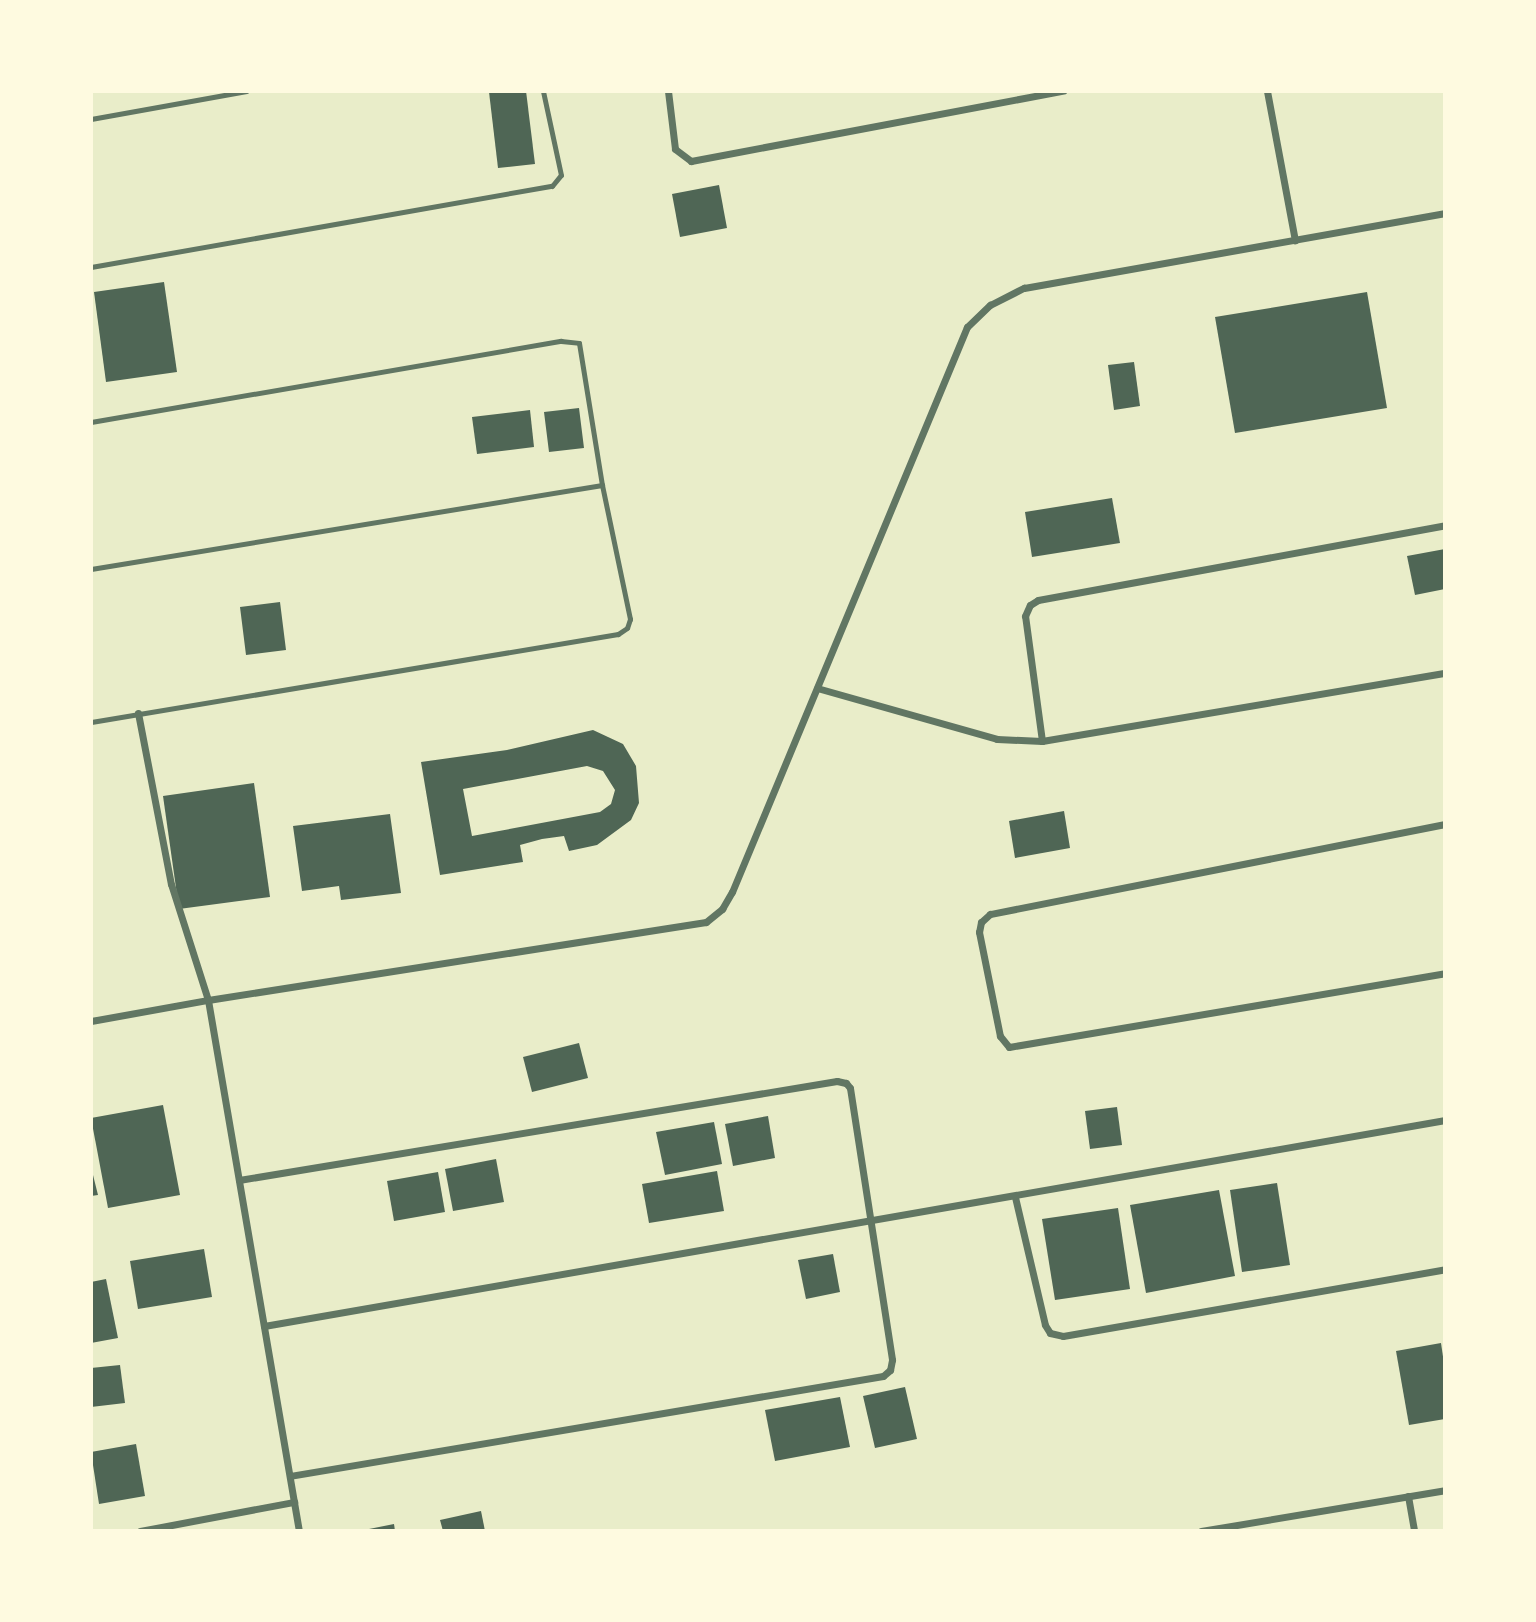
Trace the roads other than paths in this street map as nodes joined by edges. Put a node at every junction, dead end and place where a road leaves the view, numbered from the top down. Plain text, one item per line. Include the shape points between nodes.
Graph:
1 (247, 91) edge
2 (543, 91) edge
3 (668, 91) edge
4 (1063, 91) edge
5 (1267, 91) edge
6 (91, 119) edge
7 (1445, 213) edge
8 (1295, 240) junction
9 (91, 267) edge
10 (91, 422) edge
11 (602, 485) junction
12 (1445, 525) edge
13 (91, 569) edge
14 (1445, 673) edge
15 (817, 688) junction
16 (138, 713) junction
17 (91, 722) edge
18 (1042, 741) junction
19 (1445, 824) edge
20 (1445, 973) edge
21 (208, 1000) junction
22 (91, 1021) edge
23 (1445, 1121) edge
24 (239, 1180) junction
25 (1015, 1197) junction
26 (869, 1223) junction
27 (1445, 1269) edge
28 (264, 1326) junction
29 (290, 1476) junction
30 (1445, 1490) edge
31 (1408, 1496) junction
32 (294, 1502) junction
33 (1261, 1521) junction
34 (140, 1531) edge
35 (299, 1531) edge
36 (1201, 1531) edge
37 (1263, 1531) edge
38 (1414, 1531) edge

1 - 6 lane
2 - 9 lane via 561,175 552,186
3 - 4 street via 675,149 691,161
5 - 8 street
7 - 8 street
8 - 15 street via 1024,288 990,305 967,327
10 - 11 lane via 571,341 583,351
11 - 13 lane
11 - 16 lane via 629,612 627,628 618,634
12 - 18 street via 1038,600 1025,616
14 - 18 street
15 - 18 street via 997,739
15 - 21 street via 732,892 722,909 706,922
16 - 17 lane
16 - 21 street via 171,884
19 - 20 street via 990,914 981,922 979,932 1000,1036 1009,1048
21 - 22 street
21 - 24 street
23 - 25 street
24 - 26 street via 837,1081 850,1088
24 - 28 street
25 - 26 street
25 - 27 street via 1045,1325 1050,1333 1063,1336
26 - 28 street
26 - 29 street via 892,1360 883,1376
28 - 29 street
29 - 32 street
30 - 31 street
31 - 33 street
31 - 38 street
32 - 34 street
32 - 35 street
33 - 36 street
33 - 37 street

